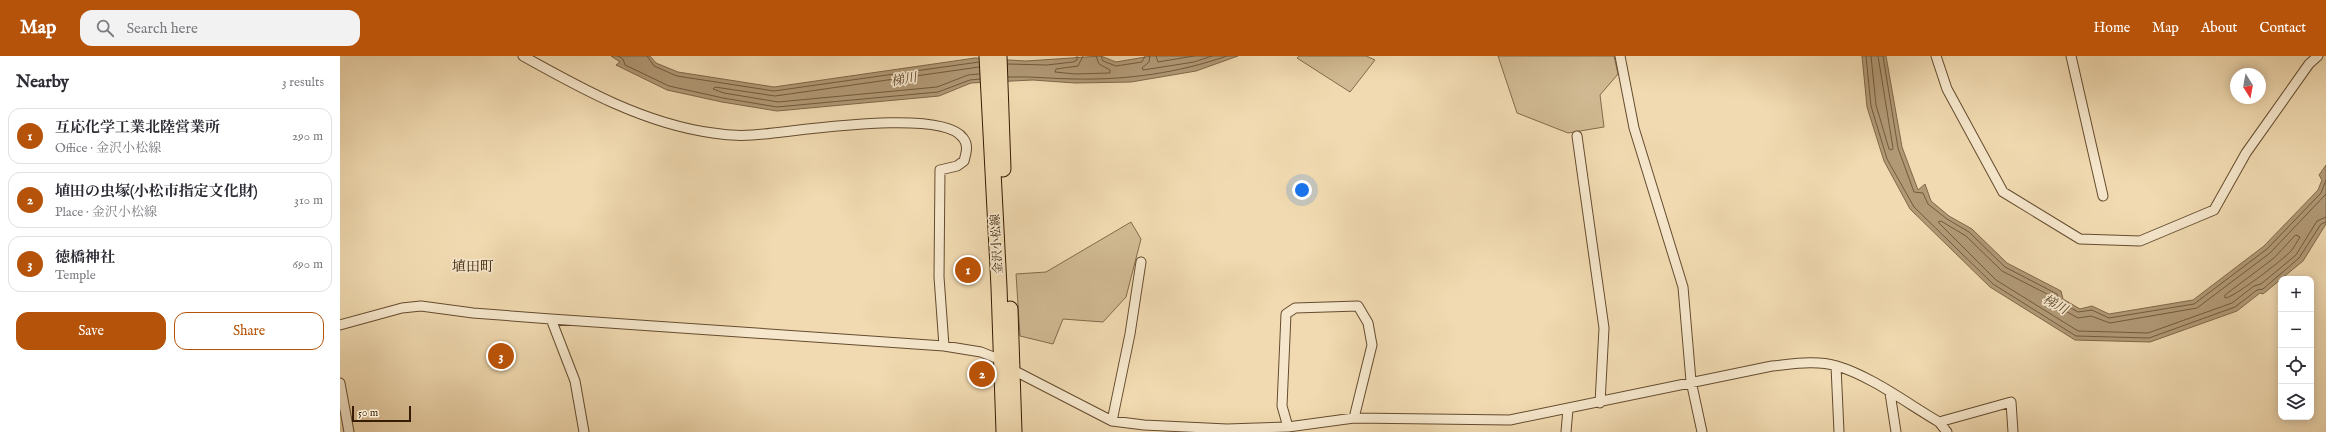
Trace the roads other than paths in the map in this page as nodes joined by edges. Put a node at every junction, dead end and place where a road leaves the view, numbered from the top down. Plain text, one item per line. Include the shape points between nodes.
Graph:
1 (523, 56) edge
2 (987, 56) edge
3 (999, 56) edge
4 (1620, 56) edge
5 (1936, 56) edge
6 (2071, 56) edge
7 (2318, 56) edge
8 (996, 129) junction
9 (1577, 136) dead end
10 (2103, 196) dead end
11 (1140, 262) dead end
12 (551, 320) junction
13 (340, 325) edge
14 (944, 346) junction
15 (1001, 360) junction
16 (1836, 366) junction
17 (1013, 370) junction
18 (1691, 381) junction
19 (340, 383) edge
20 (1890, 393) junction
21 (1600, 403) junction
22 (1568, 409) junction
23 (1354, 418) junction
24 (1112, 421) junction
25 (1128, 422) junction
26 (1940, 422) junction
27 (1288, 427) junction
28 (1270, 430) edge
29 (349, 432) edge
30 (584, 432) edge
31 (1004, 432) edge
32 (1014, 432) edge
33 (1127, 432) edge
34 (1566, 432) edge
35 (1702, 432) edge
36 (1838, 432) edge
37 (1896, 432) edge
38 (1947, 432) edge
39 (2013, 432) edge

1 - 14 street via 623,107 673,124 711,133 763,134 900,122 928,124 963,137 968,148 964,161 957,166 940,170 939,277
2 - 8 main road, 金沢小松線
3 - 8 main road, 金沢小松線
4 - 18 street via 1634,128 1683,287
5 - 7 street via 1947,89 2003,192 2080,239 2140,241 2214,210 2246,153 2309,64
6 - 10 street
8 - 15 main road, 金沢小松線
8 - 17 main road, 金沢小松線
9 - 21 street via 1604,328
11 - 24 street via 1130,334
12 - 13 street via 421,306 402,308
12 - 14 street
12 - 30 street via 575,381
14 - 15 street via 981,352
15 - 31 main road, 金沢小松線
16 - 18 street via 1808,363 1772,366
16 - 20 street via 1859,375
16 - 36 street
17 - 24 street
17 - 32 main road, 金沢小松線
18 - 21 street
18 - 35 street
19 - 29 street
20 - 26 street
20 - 37 street
21 - 22 street
22 - 23 street via 1510,420
22 - 34 street
23 - 27 street
23 - 27 street via 1372,345 1368,323 1358,306 1295,308 1286,314 1284,330 1282,406
24 - 25 street
25 - 28 street via 1144,425
25 - 33 street
26 - 38 street
26 - 39 street via 2011,402
27 - 28 street

